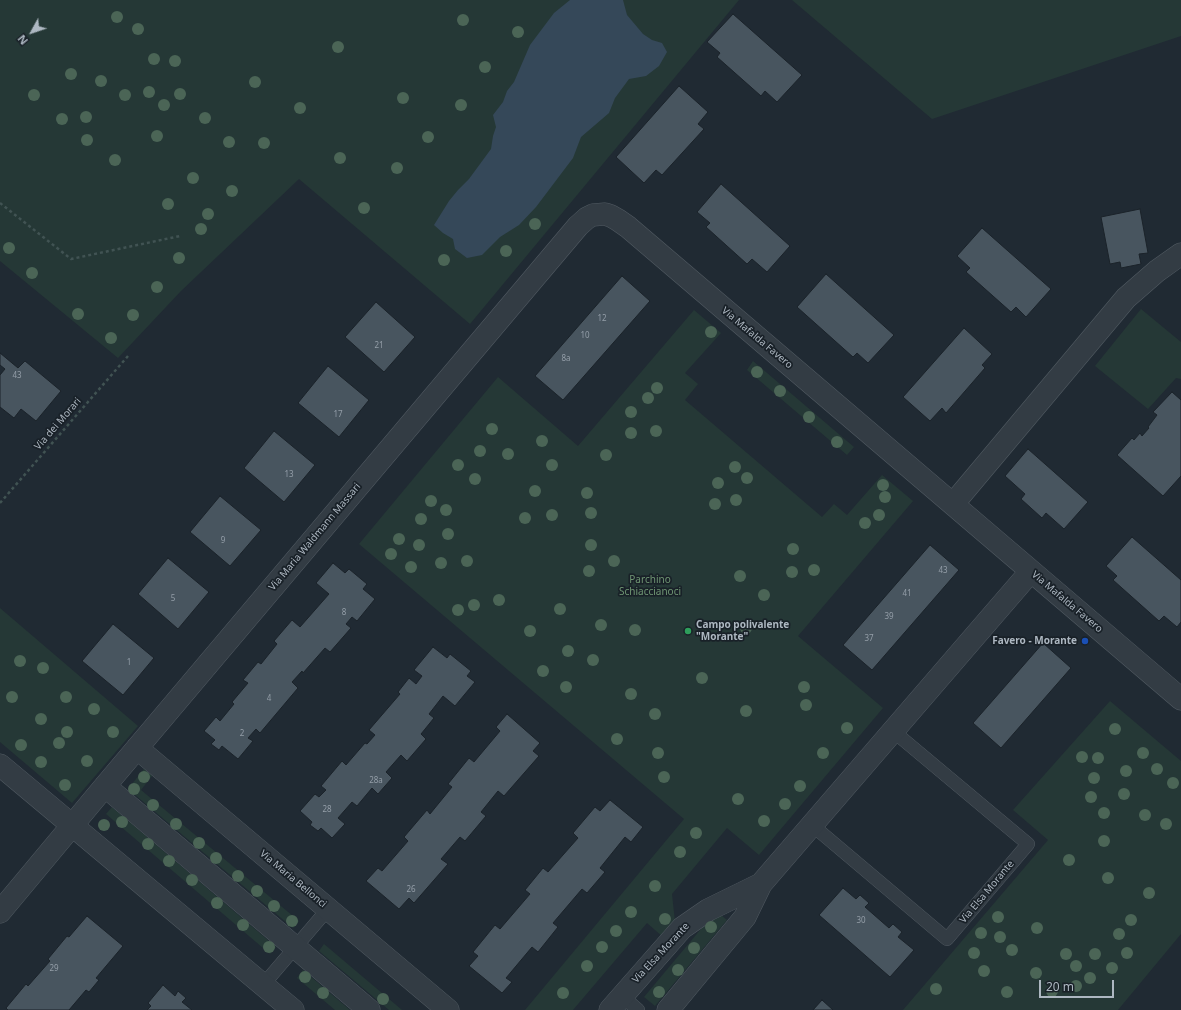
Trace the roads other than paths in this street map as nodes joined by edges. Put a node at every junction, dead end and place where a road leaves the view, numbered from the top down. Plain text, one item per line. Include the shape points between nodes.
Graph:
1 (559, 248) joint
2 (1181, 254) edge
3 (953, 504) junction
4 (1031, 571) junction
5 (1181, 699) edge
6 (893, 731) junction
7 (137, 748) junction
8 (0, 765) edge
9 (105, 786) junction
10 (72, 825) junction
11 (812, 826) junction
12 (762, 884) junction
13 (328, 908) junction
14 (0, 912) edge
15 (295, 948) junction
16 (263, 985) junction
17 (616, 1003) edge
18 (293, 1010) edge
19 (369, 1010) edge
20 (448, 1010) edge
21 (638, 1010) edge
22 (668, 1010) edge

1 - 3 street, Via Mafalda Favero via 578,226 593,215 605,214 618,220
1 - 7 street, Via Maria Waldmann Massari
2 - 3 street via 1126,298
3 - 4 street, Via Mafalda Favero
4 - 5 street, Via Mafalda Favero
4 - 6 street, Via Elsa Morante
6 - 11 street, Via Elsa Morante
6 - 11 lane, Via Elsa Morante via 1028,844 947,939
7 - 9 street, Via Maria Waldmann Massari
7 - 13 street, Via Maria Bellonci
8 - 10 street
9 - 10 street, Via Maria Waldmann Massari
9 - 15 street
10 - 14 street
10 - 16 street
11 - 12 street, Via Elsa Morante
12 - 17 street, Via Elsa Morante via 708,910 682,928
12 - 22 street, Via Elsa Morante via 745,917
13 - 15 lane
13 - 20 street, Via Maria Bellonci
15 - 16 lane
15 - 19 street
16 - 18 street
17 - 21 lane

